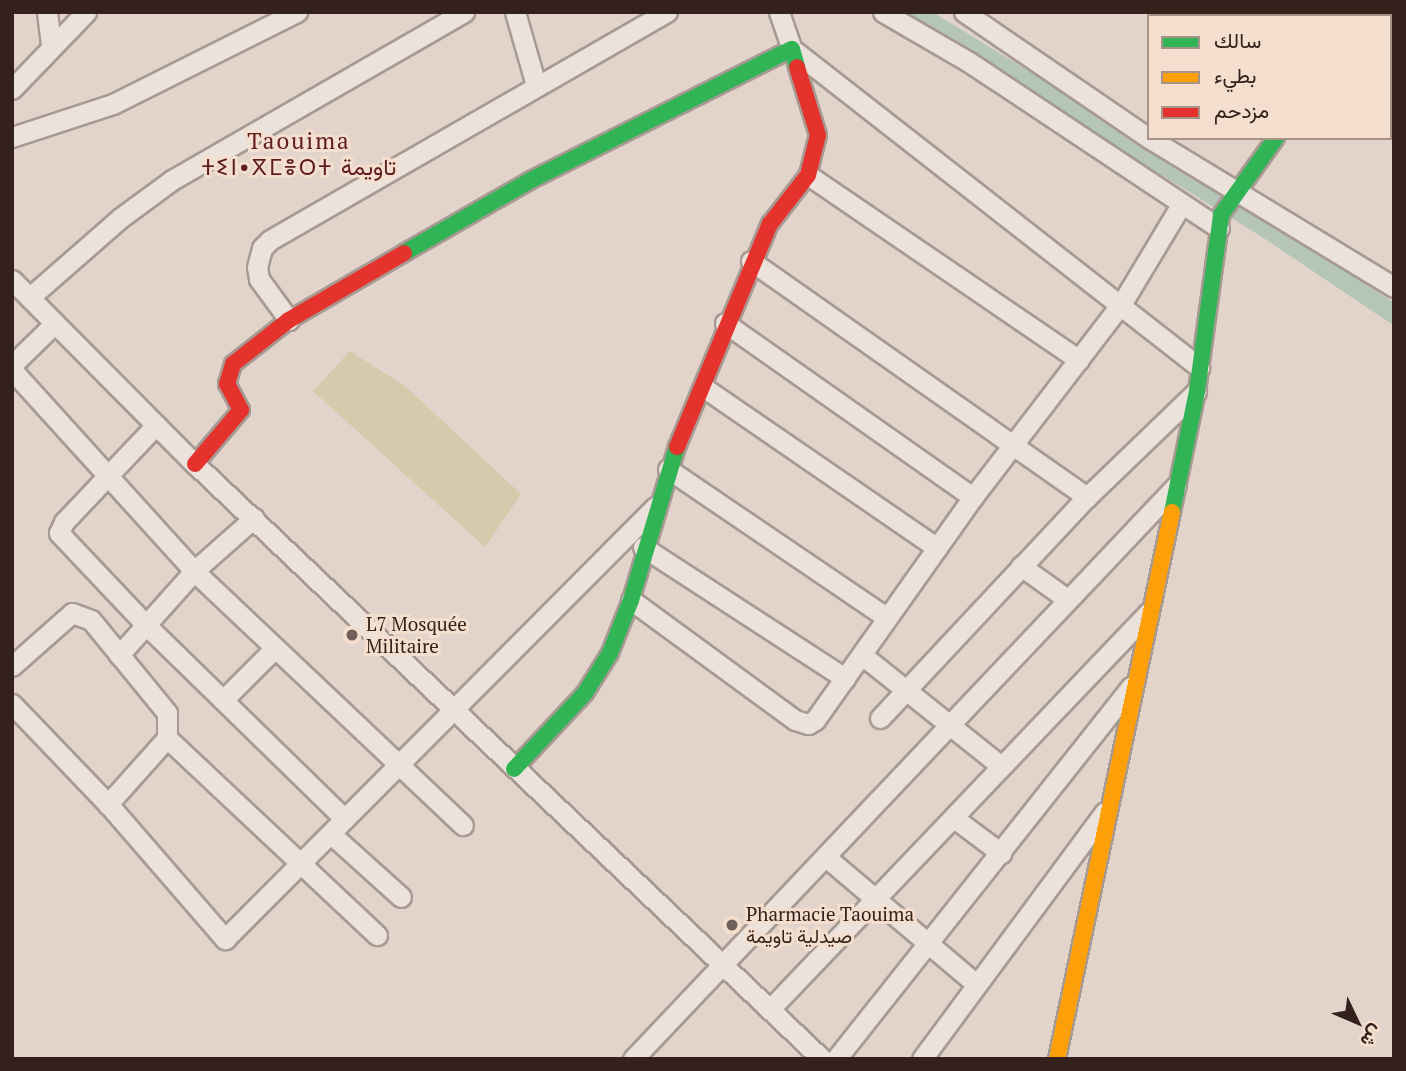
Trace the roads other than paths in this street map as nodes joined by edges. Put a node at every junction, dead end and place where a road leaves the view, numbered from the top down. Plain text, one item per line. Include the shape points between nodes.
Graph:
1 (47, 12) edge
2 (86, 12) edge
3 (297, 12) edge
4 (464, 12) edge
5 (515, 12) edge
6 (667, 12) edge
7 (779, 12) edge
8 (883, 12) edge
9 (964, 12) edge
10 (51, 46) junction
11 (792, 48) junction
12 (536, 85) junction
13 (12, 89) edge
14 (12, 137) edge
15 (1147, 137) edge
16 (1152, 140) edge
17 (1275, 140) edge
18 (808, 175) junction
19 (1239, 190) junction
20 (1181, 205) junction
21 (1220, 222) junction
22 (751, 261) junction
23 (12, 280) edge
24 (1394, 286) edge
25 (30, 297) junction
26 (1122, 303) junction
27 (289, 320) junction
28 (725, 323) junction
29 (54, 324) junction
30 (1079, 360) junction
31 (1199, 367) junction
32 (12, 368) edge
33 (703, 387) junction
34 (1198, 391) junction
35 (156, 425) junction
36 (1014, 445) junction
37 (195, 464) junction
38 (668, 469) junction
39 (109, 475) junction
40 (1179, 483) junction
41 (973, 497) junction
42 (1087, 497) junction
43 (656, 506) junction
44 (254, 518) junction
45 (643, 547) junction
46 (937, 548) junction
47 (1021, 566) junction
48 (194, 571) junction
49 (1067, 599) junction
50 (631, 600) junction
51 (1149, 612) junction
52 (887, 618) junction
53 (146, 625) junction
54 (273, 650) junction
55 (119, 655) junction
56 (862, 655) junction
57 (12, 666) edge
58 (845, 678) junction
59 (1134, 684) junction
60 (905, 690) junction
61 (223, 700) junction
62 (12, 704) edge
63 (452, 708) junction
64 (880, 718) dead end
65 (948, 724) junction
66 (167, 738) junction
67 (401, 764) junction
68 (1001, 766) junction
69 (514, 769) junction
70 (108, 804) junction
71 (1106, 811) junction
72 (344, 818) junction
73 (954, 818) junction
74 (463, 825) dead end
75 (331, 834) junction
76 (1002, 853) junction
77 (827, 858) junction
78 (302, 862) junction
79 (401, 897) dead end
80 (876, 903) junction
81 (377, 935) dead end
82 (928, 948) junction
83 (722, 963) junction
84 (976, 984) junction
85 (772, 1007) junction
86 (633, 1059) edge
87 (822, 1059) edge
88 (836, 1059) edge
89 (922, 1059) edge
90 (1057, 1059) edge

1 - 10 street
2 - 10 street
3 - 14 street via 113,104
4 - 25 street via 172,180
5 - 12 street
6 - 12 street
7 - 11 street
8 - 20 street via 969,62
9 - 15 street
10 - 13 street
11 - 18 street via 818,135
11 - 26 street
11 - 27 street via 529,181
12 - 27 street via 270,240 262,248 259,279
16 - 19 street
17 - 19 street
18 - 22 street via 770,224
18 - 30 street
19 - 21 street
19 - 24 street
20 - 21 street
20 - 26 street
21 - 31 street
22 - 28 street
22 - 36 street
23 - 25 street
25 - 29 street
26 - 30 street
26 - 31 street
27 - 37 street via 233,364 228,384 241,410
28 - 33 street
28 - 41 street
29 - 32 street
29 - 35 street
30 - 36 street
31 - 34 street
32 - 39 street
33 - 38 street
33 - 46 street
34 - 40 street
34 - 42 street
35 - 37 street
35 - 39 street
36 - 41 street
36 - 42 street
37 - 44 street
38 - 43 street
38 - 52 street
39 - 48 street
39 - 53 street via 59,533
40 - 49 street
40 - 51 street
41 - 46 street
42 - 47 street
43 - 45 street
43 - 63 street
44 - 48 street
44 - 63 street
45 - 50 street
45 - 58 street
46 - 52 street
47 - 49 street
47 - 60 street
48 - 53 street
48 - 54 street
49 - 65 street
50 - 58 street via 802,723 815,720
50 - 69 street via 610,653 585,693
51 - 59 street
51 - 68 street
52 - 56 street
53 - 55 street
53 - 61 street
54 - 61 street
54 - 67 street
55 - 57 street via 91,620 72,613
55 - 66 street via 167,713
56 - 58 street
56 - 60 street
59 - 71 street
59 - 76 street
60 - 64 street
60 - 65 street
61 - 72 street
62 - 70 street
63 - 67 street
63 - 69 street
65 - 68 street
65 - 77 street
66 - 70 street
66 - 78 street
67 - 72 street
67 - 74 street
68 - 73 street
69 - 83 street
70 - 78 street via 225,939
71 - 84 street
71 - 90 street
72 - 75 street
73 - 76 street
73 - 80 street
75 - 78 street
75 - 79 street
76 - 82 street
77 - 80 street
77 - 83 street
78 - 81 street
80 - 82 street
80 - 85 street
82 - 84 street
82 - 88 street
83 - 85 street
83 - 86 street
84 - 89 street
85 - 87 street

